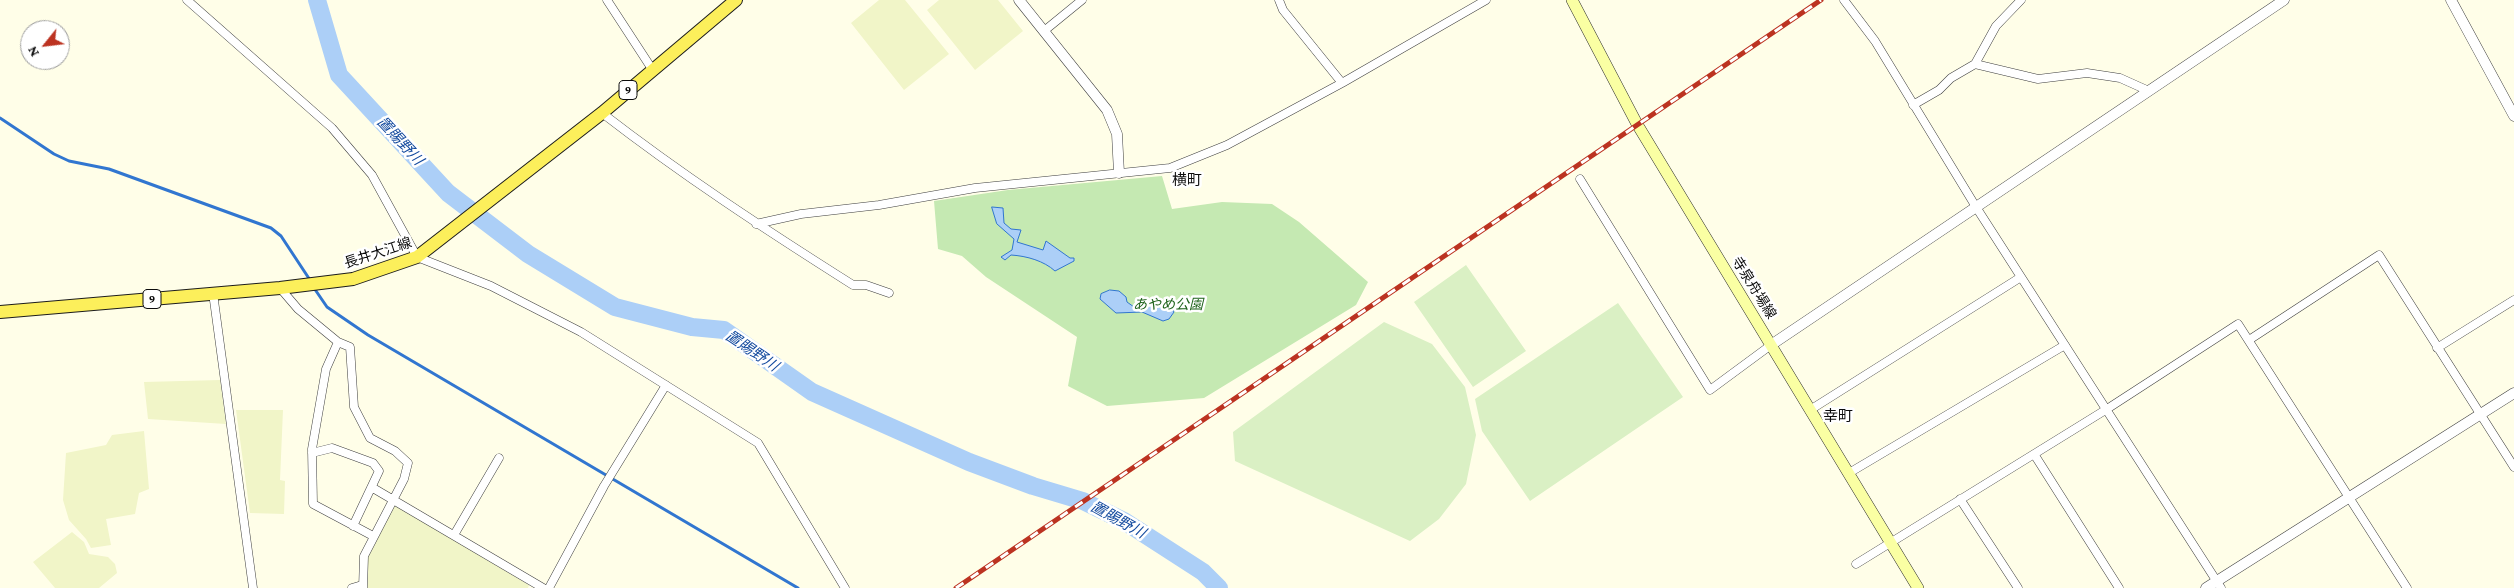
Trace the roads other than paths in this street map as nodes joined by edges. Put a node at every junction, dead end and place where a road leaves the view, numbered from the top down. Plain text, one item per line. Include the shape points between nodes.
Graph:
1 (187, 0) edge
2 (607, 0) edge
3 (736, 0) edge
4 (1019, 0) edge
5 (1082, 0) edge
6 (1279, 0) edge
7 (1486, 0) edge
8 (1572, 0) edge
9 (1844, 0) edge
10 (2021, 0) edge
11 (2283, 0) edge
12 (2451, 0) edge
13 (1044, 31) junction
14 (1975, 64) junction
15 (652, 68) junction
16 (1342, 83) junction
17 (2149, 91) junction
18 (1913, 105) junction
19 (602, 113) junction
20 (2514, 116) edge
21 (1119, 173) junction
22 (1580, 179) dead end
23 (1976, 207) junction
24 (756, 224) junction
25 (417, 258) junction
26 (2021, 277) junction
27 (280, 288) junction
28 (213, 292) junction
29 (888, 293) dead end
30 (2514, 300) edge
31 (0, 312) edge
32 (2249, 340) junction
33 (338, 342) junction
34 (1772, 345) junction
35 (2065, 345) junction
36 (2437, 348) junction
37 (666, 385) junction
38 (2514, 393) edge
39 (2107, 409) junction
40 (1810, 410) junction
41 (2480, 414) junction
42 (312, 453) junction
43 (2034, 454) junction
44 (499, 458) dead end
45 (2514, 468) edge
46 (1849, 474) junction
47 (373, 488) junction
48 (2350, 495) junction
49 (1960, 499) junction
50 (393, 500) junction
51 (354, 526) junction
52 (454, 535) junction
53 (373, 536) junction
54 (1891, 542) junction
55 (1856, 564) dead end
56 (2219, 584) edge
57 (362, 586) edge
58 (253, 588) edge
59 (352, 588) edge
60 (543, 588) edge
61 (549, 588) edge
62 (845, 588) edge
63 (1918, 588) edge
64 (2018, 588) edge
65 (2119, 588) edge
66 (2206, 588) edge
67 (2407, 588) edge

1 - 25 street via 332,128 372,175
2 - 15 street
3 - 15 main road, 長井大江線 / 9
4 - 13 street
5 - 13 street
6 - 16 street via 1283,10
7 - 16 street
8 - 34 main road, 寺泉舟場線 via 1637,124
9 - 18 street via 1875,41
10 - 14 street via 1996,26
11 - 17 street
12 - 20 street
13 - 21 street via 1107,110 1117,134
14 - 17 street via 2038,79 2087,73 2120,78
14 - 18 street
15 - 19 main road, 長井大江線 / 9
16 - 21 street via 1227,145 1178,165
17 - 23 street
18 - 23 street
19 - 24 street via 667,163
19 - 25 main road, 長井大江線 / 9
21 - 24 street via 975,188
22 - 34 street via 1710,390
23 - 26 street
23 - 34 street
24 - 29 street via 853,284
25 - 27 main road, 長井大江線 / 9 via 352,279
25 - 37 street via 491,286 572,327
26 - 35 street
26 - 40 street
27 - 28 main road, 長井大江線 / 9
27 - 33 street
28 - 31 main road, 長井大江線 / 9
28 - 58 street
30 - 36 street
32 - 36 street via 2378,255
32 - 39 street via 2238,324
32 - 48 street
33 - 42 street via 326,369
33 - 50 street via 350,347 354,407 370,438 395,451 408,463
34 - 40 main road, 寺泉舟場線
35 - 39 street
35 - 46 street
36 - 41 street
37 - 61 street via 604,486
37 - 62 street via 758,443
38 - 41 street
39 - 43 street
39 - 56 street
40 - 46 main road, 寺泉舟場線
41 - 45 street
41 - 48 street
42 - 47 street via 332,448 372,462 379,471
42 - 51 street via 313,504
43 - 49 street
43 - 65 street
44 - 52 street
46 - 54 main road, 寺泉舟場線
47 - 50 street
47 - 51 street
48 - 56 street
48 - 67 street
49 - 54 street
49 - 64 street
50 - 52 street
50 - 53 street
51 - 53 street
52 - 60 street
53 - 57 street via 364,556
54 - 55 street
54 - 63 main road, 寺泉舟場線
56 - 66 street
57 - 59 street

